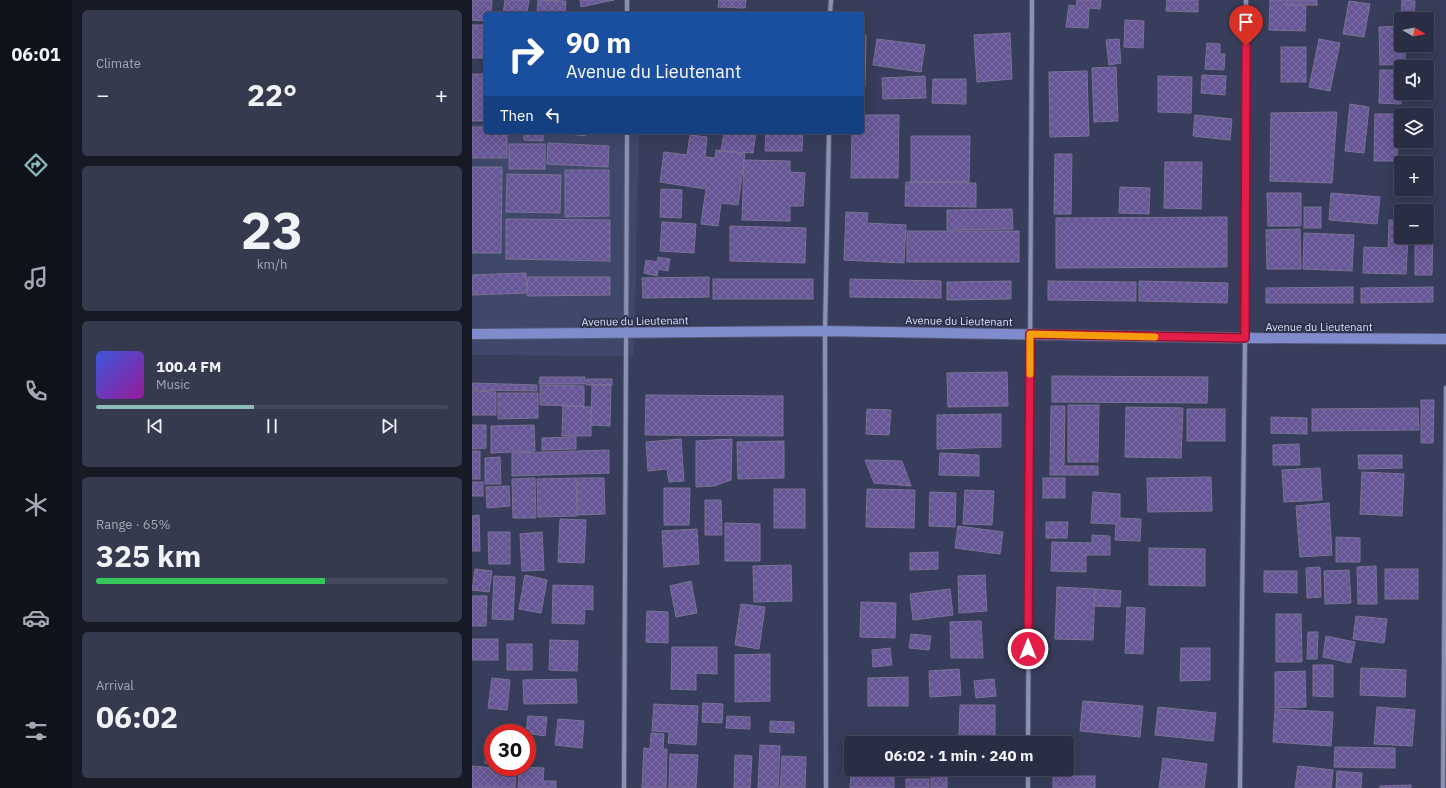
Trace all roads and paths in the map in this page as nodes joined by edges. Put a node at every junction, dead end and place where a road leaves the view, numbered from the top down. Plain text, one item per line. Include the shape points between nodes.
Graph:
1 (627, 0) edge
2 (830, 0) edge
3 (1032, 0) edge
4 (1246, 0) edge
5 (627, 12) edge
6 (830, 12) edge
7 (626, 134) edge
8 (828, 134) edge
9 (826, 331) junction
10 (626, 333) junction
11 (472, 334) edge
12 (1030, 334) junction
13 (1245, 338) junction
14 (1446, 339) edge
15 (1446, 388) edge
16 (1028, 736) edge
17 (1028, 776) edge
18 (624, 788) edge
19 (826, 788) edge
20 (1028, 788) edge
21 (1240, 788) edge
22 (1443, 788) edge

1 - 5 street
2 - 6 street
3 - 12 street
4 - 13 street
7 - 10 street
8 - 9 street
9 - 10 main road, Avenue du Lieutenant
9 - 12 main road, Avenue du Lieutenant
9 - 19 street
10 - 11 main road, Avenue du Lieutenant
10 - 18 street
12 - 13 main road, Avenue du Lieutenant
12 - 16 street
13 - 14 main road, Avenue du Lieutenant
13 - 21 street
15 - 22 street
17 - 20 street

